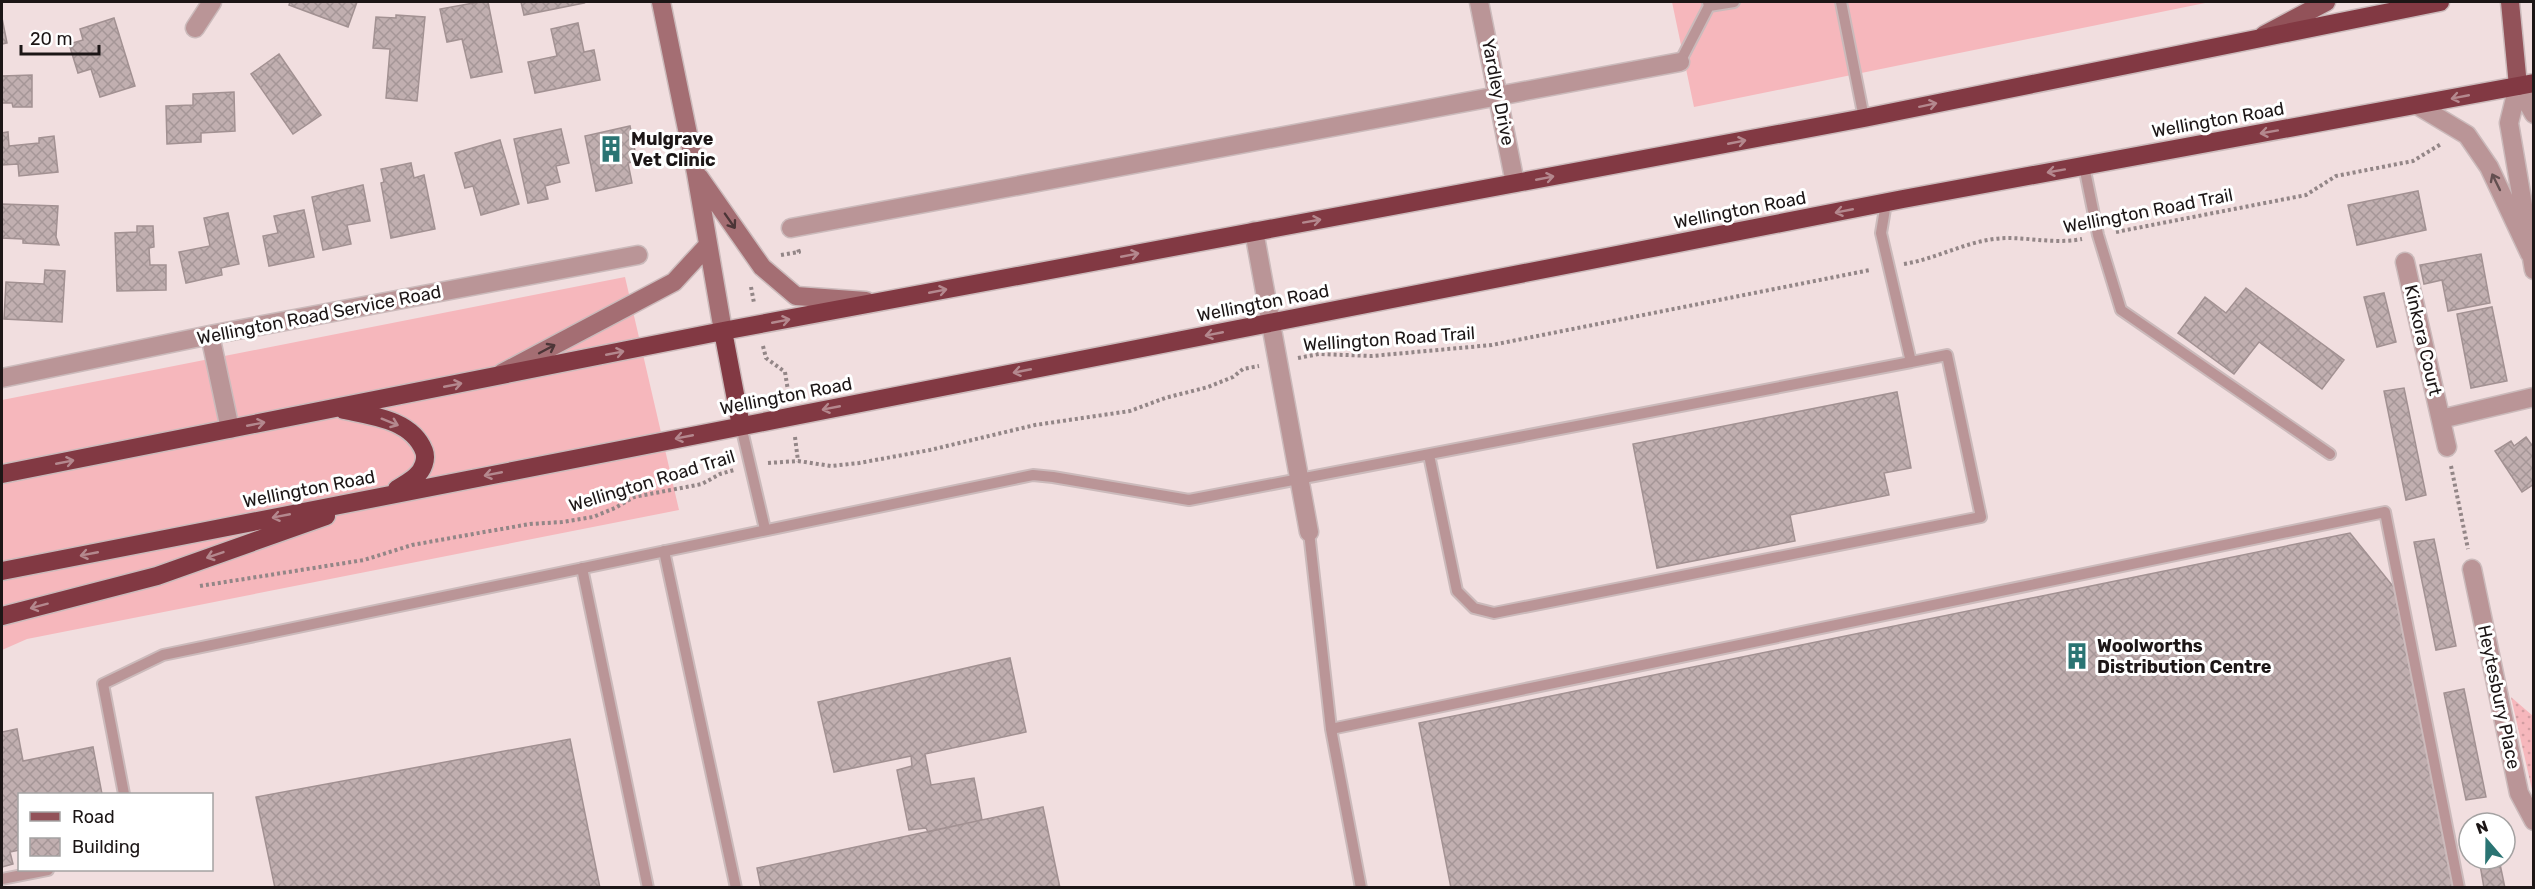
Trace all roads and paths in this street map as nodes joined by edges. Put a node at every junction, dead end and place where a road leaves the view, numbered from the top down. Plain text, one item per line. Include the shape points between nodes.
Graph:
1 (212, 2) edge
2 (661, 2) edge
3 (1479, 2) edge
4 (1734, 2) edge
5 (1841, 2) edge
6 (2326, 2) edge
7 (2440, 2) edge
8 (2510, 2) edge
9 (1708, 4) edge
10 (195, 28) dead end
11 (2263, 36) junction
12 (1680, 62) joint
13 (2526, 84) edge
14 (1500, 96) junction
15 (2417, 105) junction
16 (2534, 114) edge
17 (1864, 118) junction
18 (2467, 135) junction
19 (2084, 166) junction
20 (696, 173) junction
21 (1515, 183) junction
22 (1886, 203) junction
23 (791, 228) dead end
24 (1254, 231) junction
25 (2098, 236) junction
26 (708, 245) junction
27 (638, 255) dead end
28 (2405, 262) dead end
29 (2532, 262) edge
30 (1888, 266) junction
31 (749, 278) dead end
32 (880, 302) junction
33 (1271, 323) junction
34 (759, 325) junction
35 (723, 331) junction
36 (210, 335) junction
37 (1278, 362) junction
38 (1911, 362) junction
39 (495, 376) junction
40 (2, 378) edge
41 (2534, 397) edge
42 (333, 408) junction
43 (792, 416) junction
44 (2441, 419) junction
45 (741, 426) junction
46 (230, 429) junction
47 (2447, 447) joint
48 (2330, 454) dead end
49 (1429, 455) junction
50 (798, 461) junction
51 (750, 466) junction
52 (2, 474) edge
53 (1298, 480) junction
54 (389, 494) junction
55 (765, 529) junction
56 (1308, 532) joint
57 (664, 550) junction
58 (582, 568) junction
59 (2472, 570) joint
60 (2, 571) edge
61 (189, 588) dead end
62 (2, 616) edge
63 (1330, 729) junction
64 (124, 793) edge
65 (2534, 821) edge
66 (43, 871) edge
67 (2, 879) edge
68 (648, 888) edge
69 (736, 888) edge
70 (1361, 888) edge
71 (2459, 888) edge

1 - 10 street
2 - 20 street
3 - 14 street, Yardley Drive
4 - 9 lane
5 - 17 lane
6 - 11 main road
7 - 11 highway
8 - 13 main road
9 - 12 lane
17 -> 11 highway
12 - 14 street
13 -> 15 highway, Wellington Road
13 - 16 street
13 - 29 street via 2509,123
14 - 21 street, Yardley Drive
14 - 23 street
15 - 18 street
15 -> 19 highway, Wellington Road
21 -> 17 highway
18 - 25 path, Wellington Road Trail via 2444,142 2413,161 2336,176 2306,195
29 -> 18 street via 2489,167
19 -> 22 highway, Wellington Road
19 - 25 lane
20 - 26 street
20 -> 32 street via 762,267 796,296
24 -> 21 highway
22 - 30 lane via 1881,233
22 -> 33 highway, Wellington Road
32 -> 24 highway
24 - 33 street
25 - 30 path, Wellington Road Trail via 2061,242 1997,238
25 - 48 lane via 2121,310
26 - 35 street
39 -> 26 street via 674,282
27 - 36 street, Wellington Road Service Road
28 - 44 street, Kinkora Court
30 - 37 path, Wellington Road Trail via 1492,345 1372,356 1319,354
30 - 38 lane
31 - 34 path
34 -> 32 highway
33 - 37 street
33 -> 43 highway, Wellington Road
34 - 35 highway
34 - 43 path via 766,358 785,372
39 -> 35 highway
35 - 45 highway
36 - 40 street, Wellington Road Service Road
36 - 46 street
37 - 50 path, Wellington Road Trail via 1243,369 1208,387 1130,411 1035,425 859,463 831,466
37 - 53 street
38 - 49 lane
38 - 49 lane via 1947,355 1981,518 1494,614 1474,608 1457,591
42 -> 39 highway
41 - 44 street, Kinkora Court
46 -> 42 highway
42 -> 54 highway via 387,420 410,431 421,443 426,455 424,464 416,476
43 - 45 highway, Wellington Road
43 - 50 path
44 - 47 street, Kinkora Court
45 - 51 lane
45 -> 54 highway, Wellington Road
52 -> 46 highway
47 - 59 path
49 - 53 lane
50 - 51 path, Wellington Road Trail
51 - 55 lane
51 - 61 path, Wellington Road Trail via 720,474 702,484 634,497 593,516 495,530 412,545 364,560
53 - 55 lane via 1189,500 1033,476
53 - 56 street
54 -> 60 highway, Wellington Road
54 -> 62 highway via 157,576
55 - 57 lane
56 - 63 lane
57 - 58 lane
57 - 69 lane
58 - 64 lane via 163,655 103,684
58 - 68 lane
59 - 65 street, Heytesbury Place via 2519,793
63 - 70 lane
63 - 71 lane via 2385,512
66 - 67 lane

